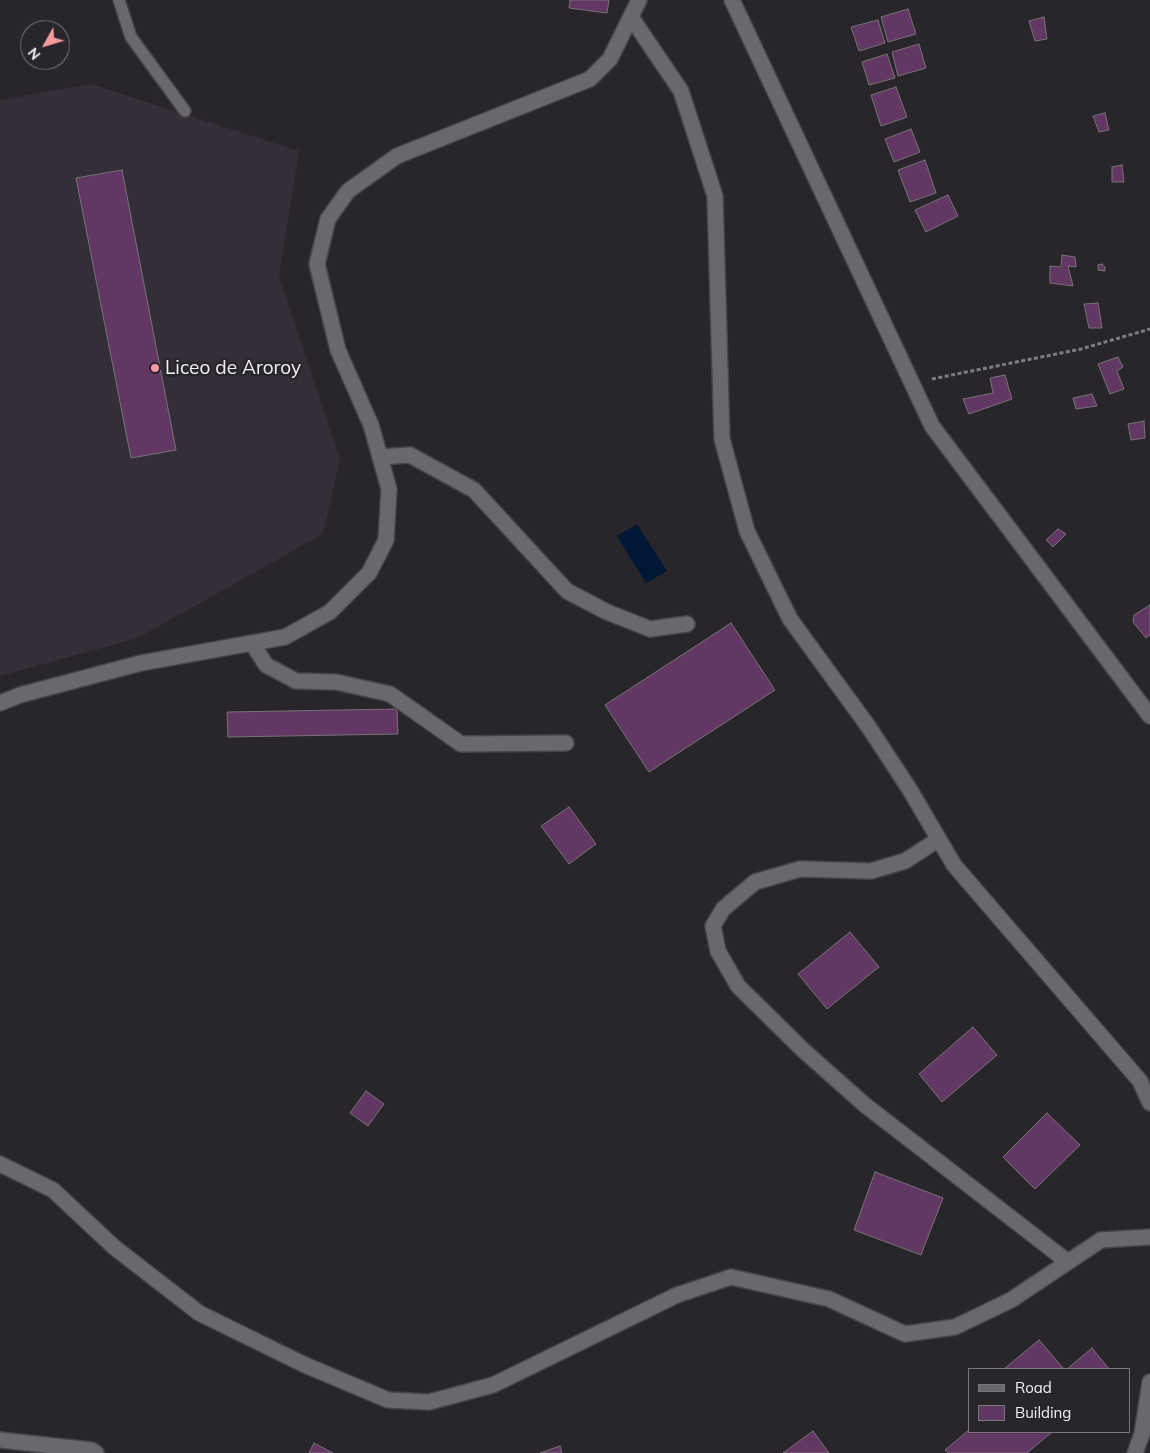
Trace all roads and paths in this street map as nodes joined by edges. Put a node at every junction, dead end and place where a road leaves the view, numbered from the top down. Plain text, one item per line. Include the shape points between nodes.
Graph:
1 (119, 0) edge
2 (640, 0) edge
3 (732, 0) edge
4 (631, 17) junction
5 (185, 111) dead end
6 (1150, 329) edge
7 (912, 383) junction
8 (380, 457) junction
9 (688, 624) dead end
10 (252, 642) junction
11 (0, 703) edge
12 (1150, 716) edge
13 (566, 743) dead end
14 (939, 839) junction
15 (1150, 1104) edge
16 (0, 1164) edge
17 (1150, 1237) edge
18 (1068, 1262) junction
19 (1150, 1382) edge
20 (0, 1440) edge
21 (96, 1453) edge
22 (1134, 1453) edge

1 - 5 lane via 131,37
2 - 4 street
3 - 7 street
4 - 8 street via 610,59 590,79 397,156 348,191 328,219 317,264 338,350 371,426
4 - 14 street via 681,91 714,196 722,439 747,531 790,619 868,726
6 - 7 path via 1081,349
7 - 12 street via 932,426
8 - 9 street via 410,455 474,490 567,591 650,629
8 - 10 street via 389,489 386,540 369,574 330,612 285,637
10 - 11 street via 141,663
10 - 13 street via 266,665 296,681 336,682 390,694 462,744
14 - 15 street via 954,865 1140,1081
14 - 18 street via 905,862 871,871 800,869 755,882 723,909 713,926 718,951 738,986 810,1056 866,1105
16 - 18 street via 53,1190 114,1247 199,1313 305,1365 388,1400 429,1402 493,1385 677,1295 731,1277 829,1299 905,1334 955,1327 1011,1300
17 - 18 street via 1102,1240
19 - 22 street via 1142,1434
20 - 21 street

